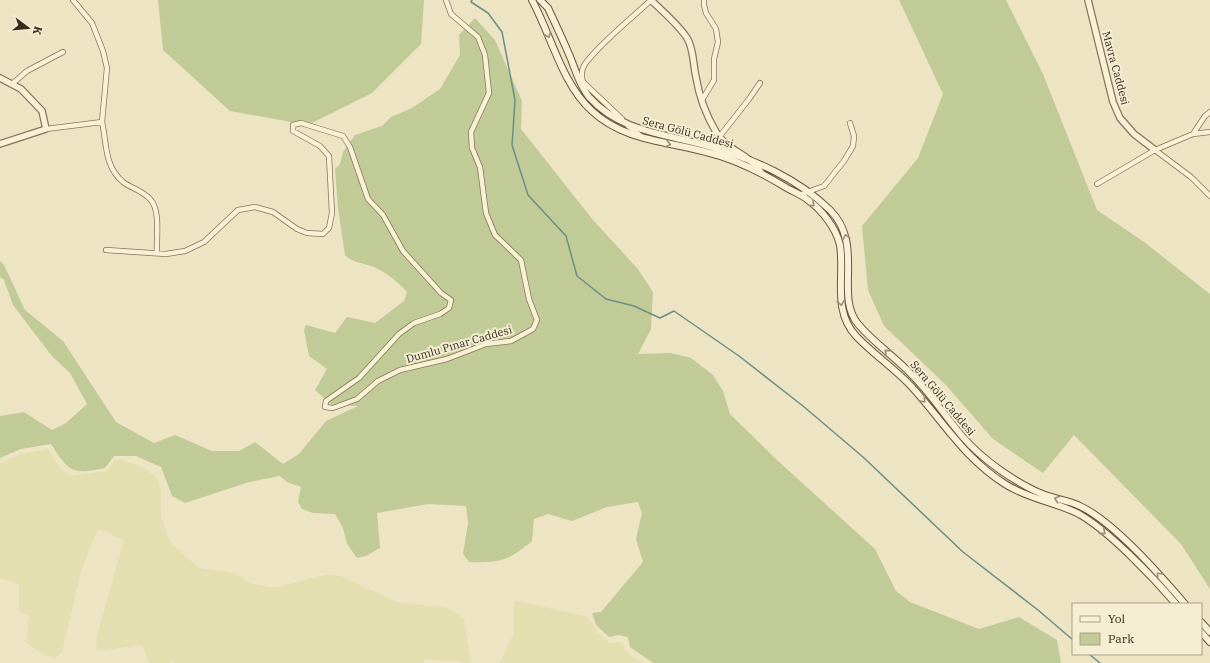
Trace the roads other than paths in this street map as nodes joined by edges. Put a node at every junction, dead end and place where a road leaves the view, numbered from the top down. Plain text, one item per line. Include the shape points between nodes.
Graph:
1 (73, 0) edge
2 (446, 0) edge
3 (532, 0) edge
4 (540, 0) edge
5 (651, 0) edge
6 (704, 0) edge
7 (1088, 0) edge
8 (63, 52) dead end
9 (0, 78) edge
10 (760, 83) dead end
11 (12, 84) junction
12 (702, 100) junction
13 (1210, 112) edge
14 (102, 122) junction
15 (850, 123) dead end
16 (628, 125) junction
17 (46, 129) junction
18 (1210, 132) edge
19 (1193, 134) junction
20 (720, 136) junction
21 (644, 139) junction
22 (0, 144) edge
23 (1155, 150) junction
24 (753, 161) junction
25 (761, 172) junction
26 (1097, 184) dead end
27 (807, 192) junction
28 (799, 195) junction
29 (1210, 196) edge
30 (106, 250) dead end
31 (157, 253) junction
32 (1175, 603) edge
33 (1184, 603) edge
34 (1202, 623) edge
35 (1210, 632) edge
36 (1202, 633) edge
37 (1210, 642) edge

1 - 14 street via 92,23 103,51 107,68
2 - 31 street, Dumlu Pınar Caddesi via 451,14 478,37 485,55 489,93 471,132 472,148 480,167 486,214 495,234 521,260 529,299 537,320 533,329 511,341 486,344 446,359 400,370 378,382 357,399 332,408 324,407 326,401 359,378 399,334 414,323 440,314 449,308 451,300 441,293 403,251 383,215 368,199 350,147 343,136 301,123 293,125 293,131 320,146 329,156 332,213 329,228 323,234 307,233 273,212 255,207 238,210 204,242 185,251
3 -> 21 main road, Sera Gölü Caddesi via 559,62 574,88 592,111 618,129
4 - 16 main road, Sera Gölü Caddesi via 548,8 578,79 587,94 601,109
5 - 12 street via 687,38
5 - 16 street via 585,64 581,76 583,82
6 - 12 street via 706,13 716,29 718,42 714,59 714,80
7 - 23 street, Mavra Caddesi via 1113,102 1120,118 1134,134
8 - 11 street via 27,71
9 - 11 street
10 - 20 street
11 - 17 street via 21,89 42,112
12 - 20 street
13 - 19 street
14 - 17 street
14 - 31 street via 104,144 112,169 123,182 150,199 157,216
15 - 27 street via 854,136 853,146 844,161 824,186
16 - 21 street
16 - 24 main road, Sera Gölü Caddesi
17 - 22 street
18 - 19 street
19 - 23 street
20 - 24 street via 727,145
21 -> 25 main road, Sera Gölü Caddesi via 706,152
23 - 26 street
23 - 29 street, Mavra Caddesi via 1191,177
24 - 25 street
24 - 27 main road, Sera Gölü Caddesi
25 - 28 main road, Sera Gölü Caddesi
27 - 28 street
33 -> 27 main road, Sera Gölü Caddesi via 1110,525 1095,514 1018,482 978,453 913,376 856,322 849,307 848,246 844,230 832,212
28 -> 32 main road, Sera Gölü Caddesi via 823,214 840,244 840,293 844,320 854,334 909,384 967,454 1005,484 1021,493 1069,510 1090,521
30 - 31 street, Dumlu Pınar Caddesi
34 - 35 main road
36 - 37 main road

